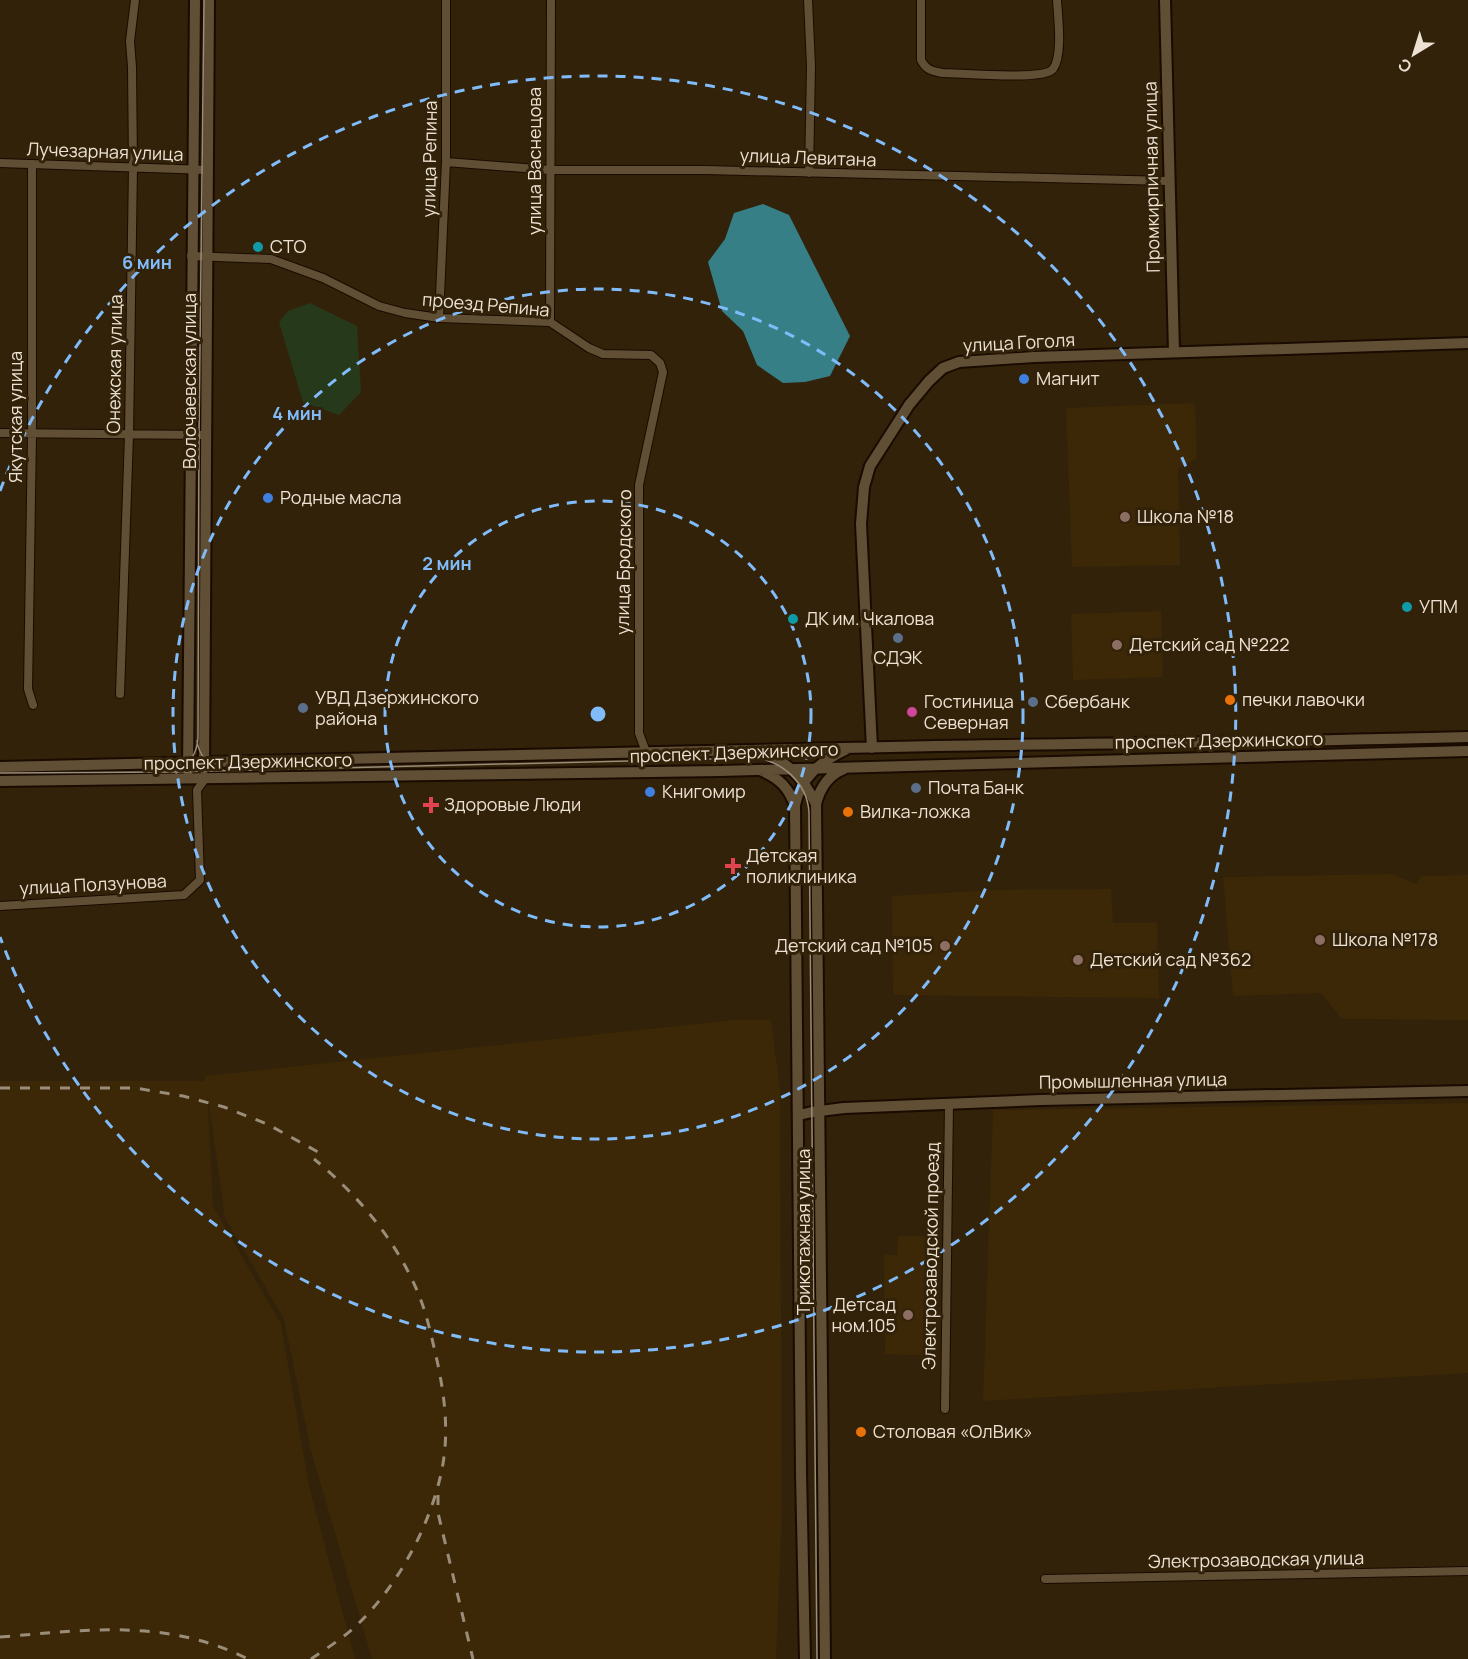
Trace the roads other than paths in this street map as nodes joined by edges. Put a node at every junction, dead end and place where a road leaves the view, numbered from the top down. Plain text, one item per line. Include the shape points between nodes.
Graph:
1 (135, 0) edge
2 (195, 0) edge
3 (209, 0) edge
4 (446, 0) edge
5 (551, 0) edge
6 (808, 0) edge
7 (921, 0) edge
8 (1057, 0) edge
9 (1165, 0) edge
10 (446, 162) junction
11 (0, 163) edge
12 (32, 164) junction
13 (133, 166) junction
14 (208, 170) junction
15 (550, 170) junction
16 (194, 171) junction
17 (809, 173) junction
18 (1169, 181) junction
19 (191, 256) junction
20 (207, 257) junction
21 (439, 318) junction
22 (550, 322) junction
23 (1468, 344) edge
24 (1174, 352) junction
25 (663, 372) joint
26 (0, 433) edge
27 (32, 434) junction
28 (129, 435) junction
29 (190, 435) junction
30 (206, 435) junction
31 (120, 694) dead end
32 (33, 705) dead end
33 (1468, 737) edge
34 (872, 748) junction
35 (848, 749) junction
36 (754, 750) junction
37 (1468, 751) edge
38 (646, 753) junction
39 (189, 763) junction
40 (204, 763) junction
41 (851, 766) junction
42 (0, 767) edge
43 (791, 768) junction
44 (816, 768) junction
45 (759, 770) junction
46 (189, 779) junction
47 (205, 779) junction
48 (0, 782) edge
49 (803, 782) junction
50 (197, 790) junction
51 (816, 804) junction
52 (795, 806) junction
53 (0, 906) edge
54 (1468, 1091) edge
55 (949, 1104) junction
56 (820, 1110) junction
57 (799, 1115) junction
58 (945, 1409) dead end
59 (1468, 1571) edge
60 (1045, 1579) dead end
61 (805, 1659) edge
62 (825, 1659) edge

1 - 13 street, Онежская улица via 130,41
2 - 16 main road, Волочаевская улица
3 - 14 main road, Волочаевская улица
4 - 10 street, улица Репина
5 - 15 street, улица Васнецова
6 - 17 street
7 - 8 street via 921,60 925,68 943,73 1034,76 1054,68
9 - 18 main road, Промкирпичная улица
10 - 15 street, улица Левитана
10 - 21 street, улица Репина
11 - 12 street, Лучезарная улица
12 - 13 street, Лучезарная улица
12 - 27 street, Якутская улица
13 - 16 street, Лучезарная улица
13 - 28 street, Онежская улица
14 - 16 street, Лучезарная улица
14 - 20 main road, Волочаевская улица
15 - 17 street, улица Левитана
15 - 22 street, улица Васнецова
16 - 19 main road, Волочаевская улица
17 - 18 street, улица Левитана
18 - 24 main road, Промкирпичная улица
19 - 20 street, проезд Репина
19 - 29 main road, Волочаевская улица
20 - 21 street, проезд Репина via 271,260 323,278 379,306
20 - 30 main road, Волочаевская улица
21 - 22 street, проезд Репина
22 - 25 street, проезд Репина via 603,354 651,355
23 - 24 main road, улица Гоголя
24 - 34 main road, улица Гоголя via 958,362 943,368 909,405 870,466 864,488 861,524
25 - 38 street, улица Бродского via 639,485 639,733
26 - 27 street
27 - 28 street
27 - 32 street, Якутская улица via 28,689
28 - 29 street
28 - 31 street, Онежская улица
29 - 30 street
29 - 39 main road, Волочаевская улица
30 - 40 main road, Волочаевская улица
33 - 34 main road, проспект Дзержинского
34 - 35 main road, проспект Дзержинского
35 - 36 main road, проспект Дзержинского
35 - 44 main road
36 - 38 main road, проспект Дзержинского
36 - 43 main road via 780,759
37 - 41 main road, проспект Дзержинского
38 - 40 main road, проспект Дзержинского
39 - 40 main road, проспект Дзержинского
39 - 42 main road, проспект Дзержинского
39 - 46 main road, Волочаевская улица
40 - 47 main road, Волочаевская улица
41 - 44 main road, проспект Дзержинского
41 - 51 main road via 834,773 822,786
43 - 44 main road, проспект Дзержинского
43 - 45 main road, проспект Дзержинского
43 - 49 main road
44 - 49 main road
45 - 47 main road, проспект Дзержинского
45 - 52 main road via 783,783
46 - 47 main road, проспект Дзержинского
46 - 48 main road, проспект Дзержинского
46 - 50 street
47 - 50 street
49 - 51 main road
49 - 52 main road
50 - 53 street, улица Ползунова via 200,880 184,895
51 - 56 main road, Трикотажная улица
52 - 57 main road, Трикотажная улица
54 - 55 main road, Промышленная улица
55 - 56 main road, Промышленная улица
55 - 58 street, Электрозаводской проезд
56 - 57 main road, Промышленная улица
56 - 62 main road, Трикотажная улица
57 - 61 main road, Трикотажная улица
59 - 60 street, Электрозаводская улица

